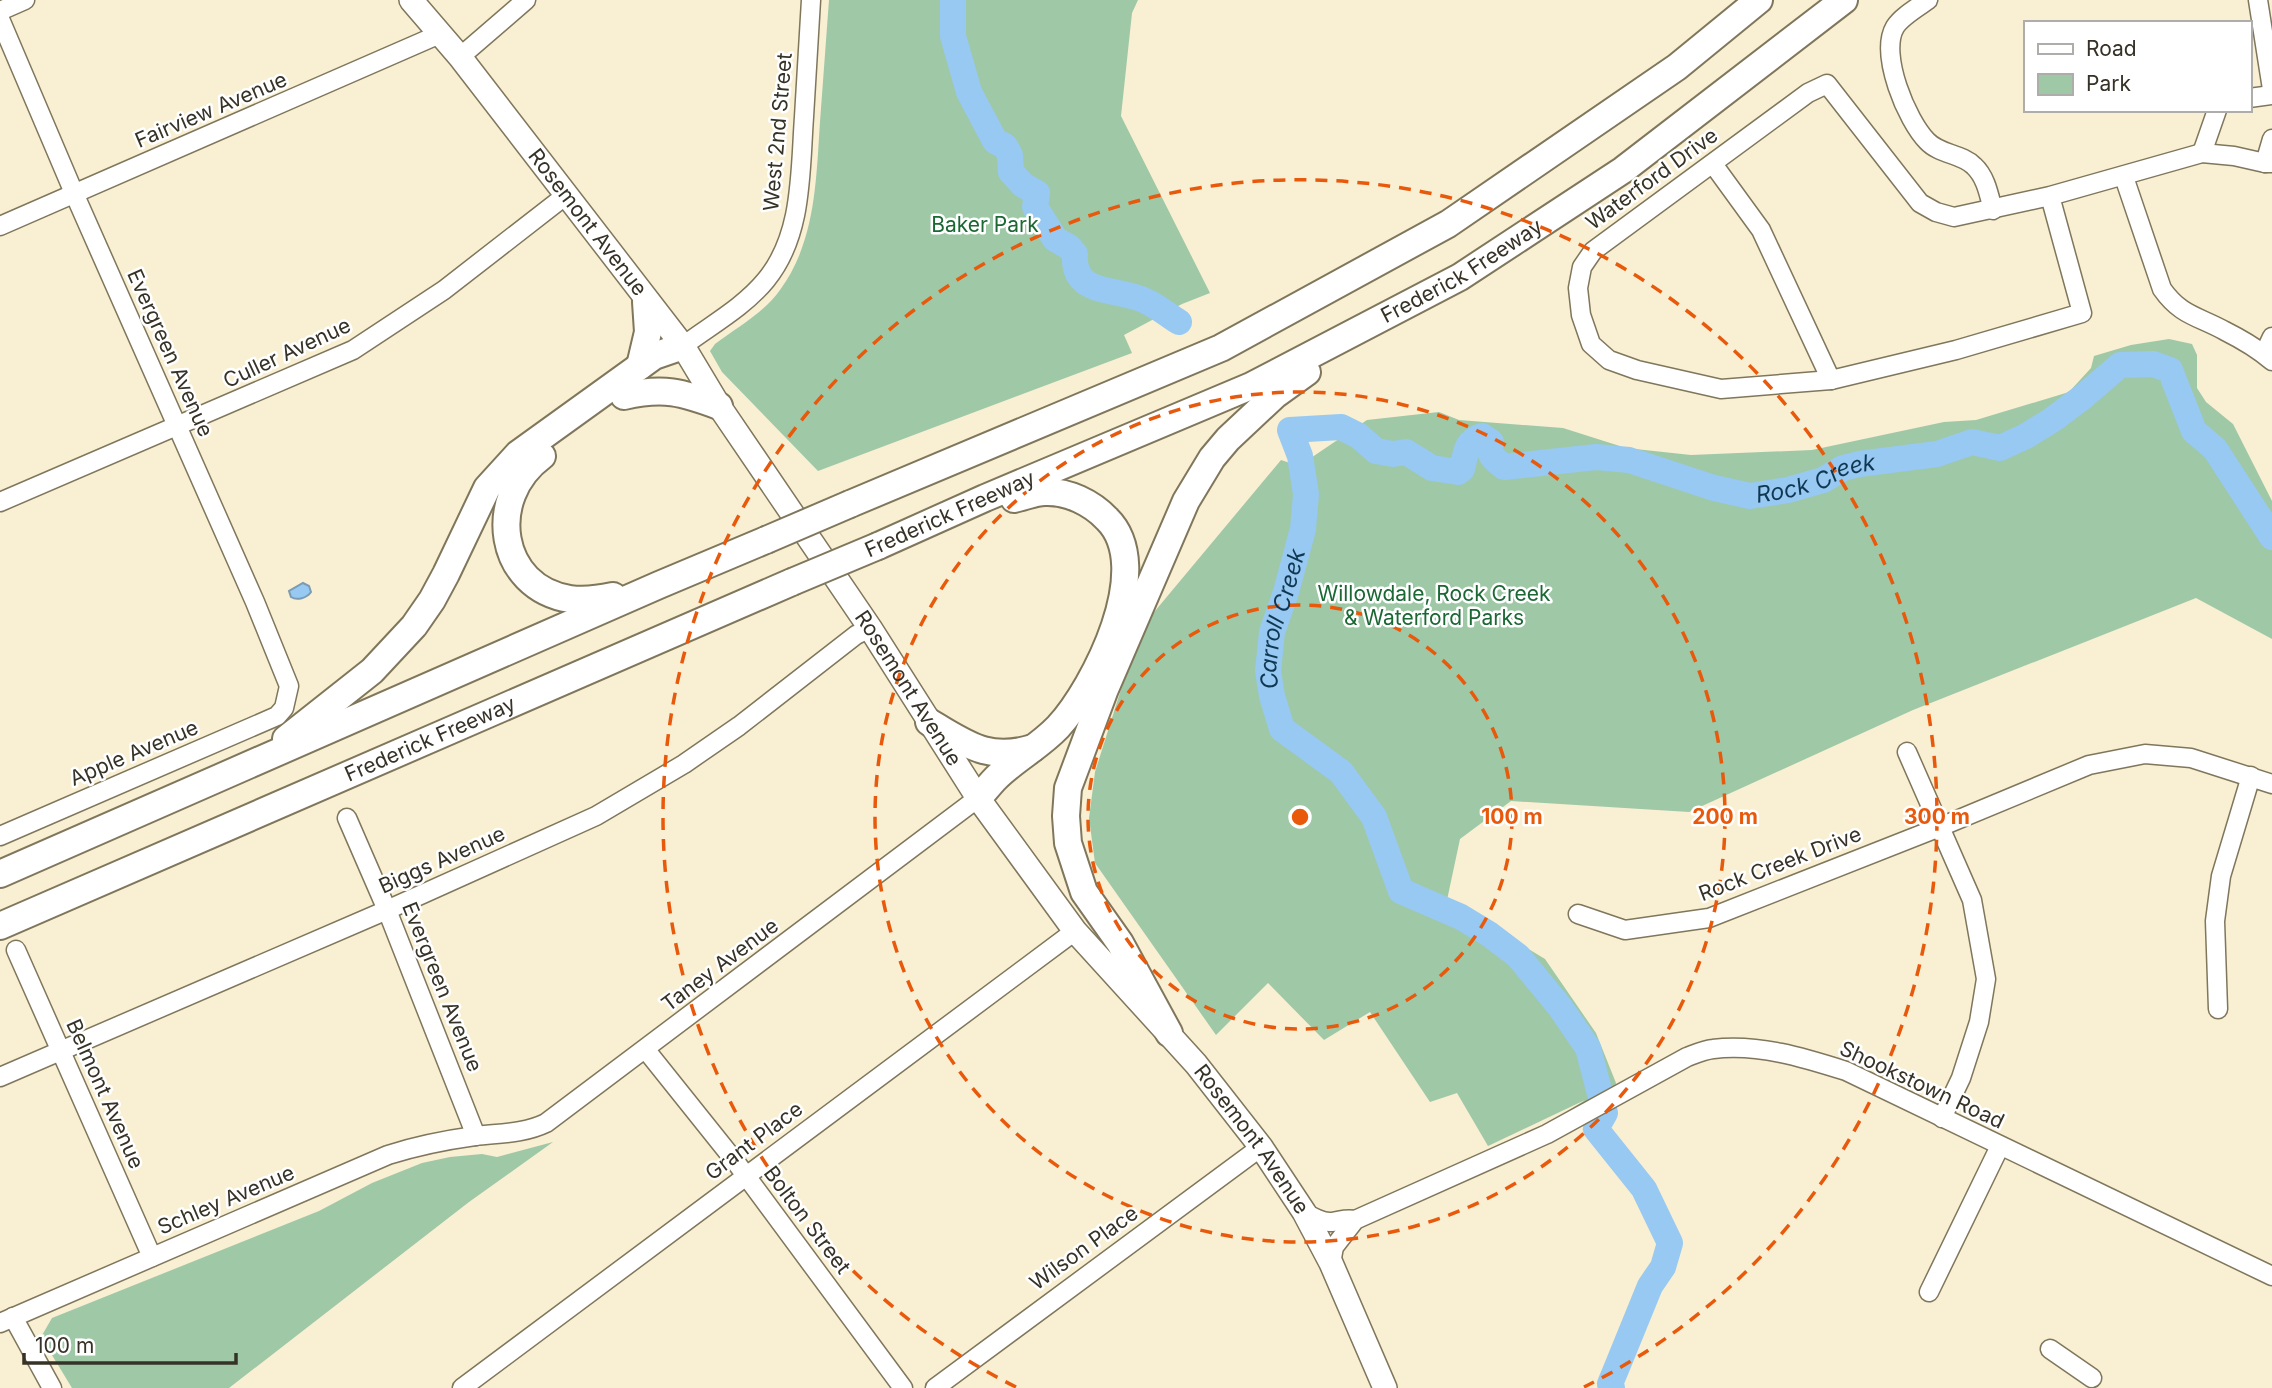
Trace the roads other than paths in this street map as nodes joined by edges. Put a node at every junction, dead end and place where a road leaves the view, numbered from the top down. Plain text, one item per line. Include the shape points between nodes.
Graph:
1 (25, 0) edge
2 (411, 0) edge
3 (526, 0) edge
4 (811, 0) edge
5 (1759, 0) edge
6 (1844, 0) edge
7 (1928, 0) edge
8 (2258, 0) edge
9 (0, 11) edge
10 (0, 19) edge
11 (440, 34) junction
12 (460, 57) junction
13 (2272, 89) edge
14 (2272, 95) edge
15 (2251, 98) edge
16 (2216, 112) edge
17 (2272, 139) edge
18 (2202, 153) junction
19 (1713, 164) junction
20 (2270, 165) edge
21 (2124, 177) junction
22 (74, 193) junction
23 (565, 196) junction
24 (2050, 196) junction
25 (1993, 210) junction
26 (0, 226) edge
27 (1460, 277) junction
28 (646, 302) junction
29 (2272, 337) edge
30 (683, 346) junction
31 (2268, 357) edge
32 (640, 366) junction
33 (1830, 380) junction
34 (624, 396) junction
35 (719, 406) junction
36 (178, 427) junction
37 (0, 502) edge
38 (915, 529) junction
39 (659, 585) junction
40 (870, 628) junction
41 (1105, 688) junction
42 (284, 708) joint
43 (929, 722) junction
44 (1038, 747) junction
45 (1907, 752) dead end
46 (261, 761) junction
47 (2251, 776) junction
48 (2272, 784) edge
49 (978, 798) junction
50 (347, 818) dead end
51 (1940, 827) junction
52 (0, 836) edge
53 (0, 874) edge
54 (387, 910) junction
55 (1578, 914) dead end
56 (0, 926) edge
57 (1075, 931) junction
58 (16, 950) dead end
59 (2218, 1009) dead end
60 (1169, 1033) junction
61 (61, 1050) junction
62 (646, 1050) junction
63 (0, 1077) edge
64 (1942, 1118) junction
65 (476, 1136) junction
66 (2000, 1146) junction
67 (1261, 1147) junction
68 (746, 1175) junction
69 (1304, 1212) junction
70 (1355, 1220) junction
71 (152, 1256) junction
72 (1331, 1263) junction
73 (2272, 1276) edge
74 (1929, 1292) dead end
75 (6, 1320) edge
76 (2050, 1349) dead end
77 (2091, 1379) edge
78 (52, 1388) edge
79 (462, 1388) edge
80 (903, 1388) edge
81 (935, 1388) edge
82 (1385, 1388) edge

1 - 9 street
2 - 11 main road, Rosemont Avenue
3 - 12 street
4 - 30 street, West 2nd Street via 799,180 787,245 757,290
5 - 39 highway, bridge via 1677,66 1448,224 1221,348
6 - 27 highway, Frederick Freeway via 1623,170
7 - 25 street via 1895,25 1890,60 1910,118 1940,151 1973,164 1983,177
8 - 13 street
10 - 22 street, Evergreen Avenue
11 - 12 main road, Rosemont Avenue
11 - 22 street, Fairview Avenue
12 - 23 main road, Rosemont Avenue
14 - 15 street
16 - 18 street
17 - 20 street
18 - 20 street, Waterford Drive
18 - 21 street, Waterford Drive
19 - 25 street, Waterford Drive via 1808,93 1827,84 1920,203 1954,217
19 - 33 street via 1761,230
19 - 33 street, Waterford Drive via 1593,251 1577,288 1591,344 1609,359 1637,370 1721,389
21 - 24 street, Waterford Drive
21 - 31 street via 2162,289 2172,303
22 - 26 street, Fairview Avenue
22 - 36 street, Evergreen Avenue
23 - 28 main road, Rosemont Avenue
23 - 36 street, Culler Avenue via 444,290 353,350
24 - 25 street, Waterford Drive
24 - 33 street, Waterford Drive via 2082,313
27 - 38 highway, Frederick Freeway via 1251,386
27 - 41 highway via 1399,320 1296,380 1228,439 1186,501
28 - 30 main road, Rosemont Avenue
28 - 32 highway via 648,332
29 - 31 street
30 - 32 highway
30 - 34 highway
30 - 35 main road, Rosemont Avenue
32 - 46 highway via 500,472 478,503 452,563 414,625 372,671
34 - 35 highway via 650,390 676,392
34 - 39 highway via 531,465 517,481 506,528 509,545 538,585 568,599 585,600
35 - 40 main road, Rosemont Avenue
36 - 37 street, Culler Avenue
36 - 42 street, Evergreen Avenue via 289,686
38 - 44 highway via 1045,492 1070,495 1110,521 1125,557 1115,626 1086,688
38 - 56 highway, Frederick Freeway, bridge
39 - 46 highway
40 - 43 main road, Rosemont Avenue
40 - 54 street, Biggs Avenue via 646,788 596,816
41 - 49 highway via 1082,721 1033,771
41 - 60 highway via 1068,788 1068,843 1084,892 1120,943
42 - 52 street, Apple Avenue via 277,716
43 - 44 highway via 987,753 1017,753
43 - 49 main road, Rosemont Avenue
44 - 49 highway via 997,777
45 - 51 street
46 - 53 highway
47 - 48 street, Rock Creek Drive
47 - 51 street, Rock Creek Drive via 2191,758 2145,754 2089,765
47 - 59 street via 2221,876 2215,921
49 - 57 main road, Rosemont Avenue
49 - 62 street, Taney Avenue
50 - 54 street, Evergreen Avenue
51 - 55 street, Rock Creek Drive via 1709,918 1625,930
51 - 64 street via 1972,900 1986,979 1962,1077
54 - 61 street, Biggs Avenue
54 - 65 street, Evergreen Avenue
57 - 60 main road, Rosemont Avenue
57 - 68 street, Grant Place
58 - 61 street, Belmont Avenue
60 - 67 main road, Rosemont Avenue
61 - 63 street, Biggs Avenue
61 - 71 street, Belmont Avenue
62 - 65 street, Taney Avenue via 546,1124 510,1134
62 - 68 street, Bolton Street
64 - 66 street, Shookstown Road
64 - 70 street, Shookstown Road via 1846,1071 1812,1060 1743,1048 1711,1049 1687,1057 1547,1134
65 - 71 street, Schley Avenue via 388,1155
66 - 73 street, Shookstown Road
66 - 74 street
67 - 69 main road, Rosemont Avenue
67 - 81 street, Wilson Place
68 - 79 street, Grant Place
68 - 80 street, Bolton Street
69 - 70 street, Shookstown Road via 1323,1221
69 - 72 main road, Rosemont Avenue
70 - 72 street, Shookstown Road via 1334,1247
71 - 75 street, Schley Avenue
72 - 82 main road, Rosemont Avenue
75 - 78 street
76 - 77 street

